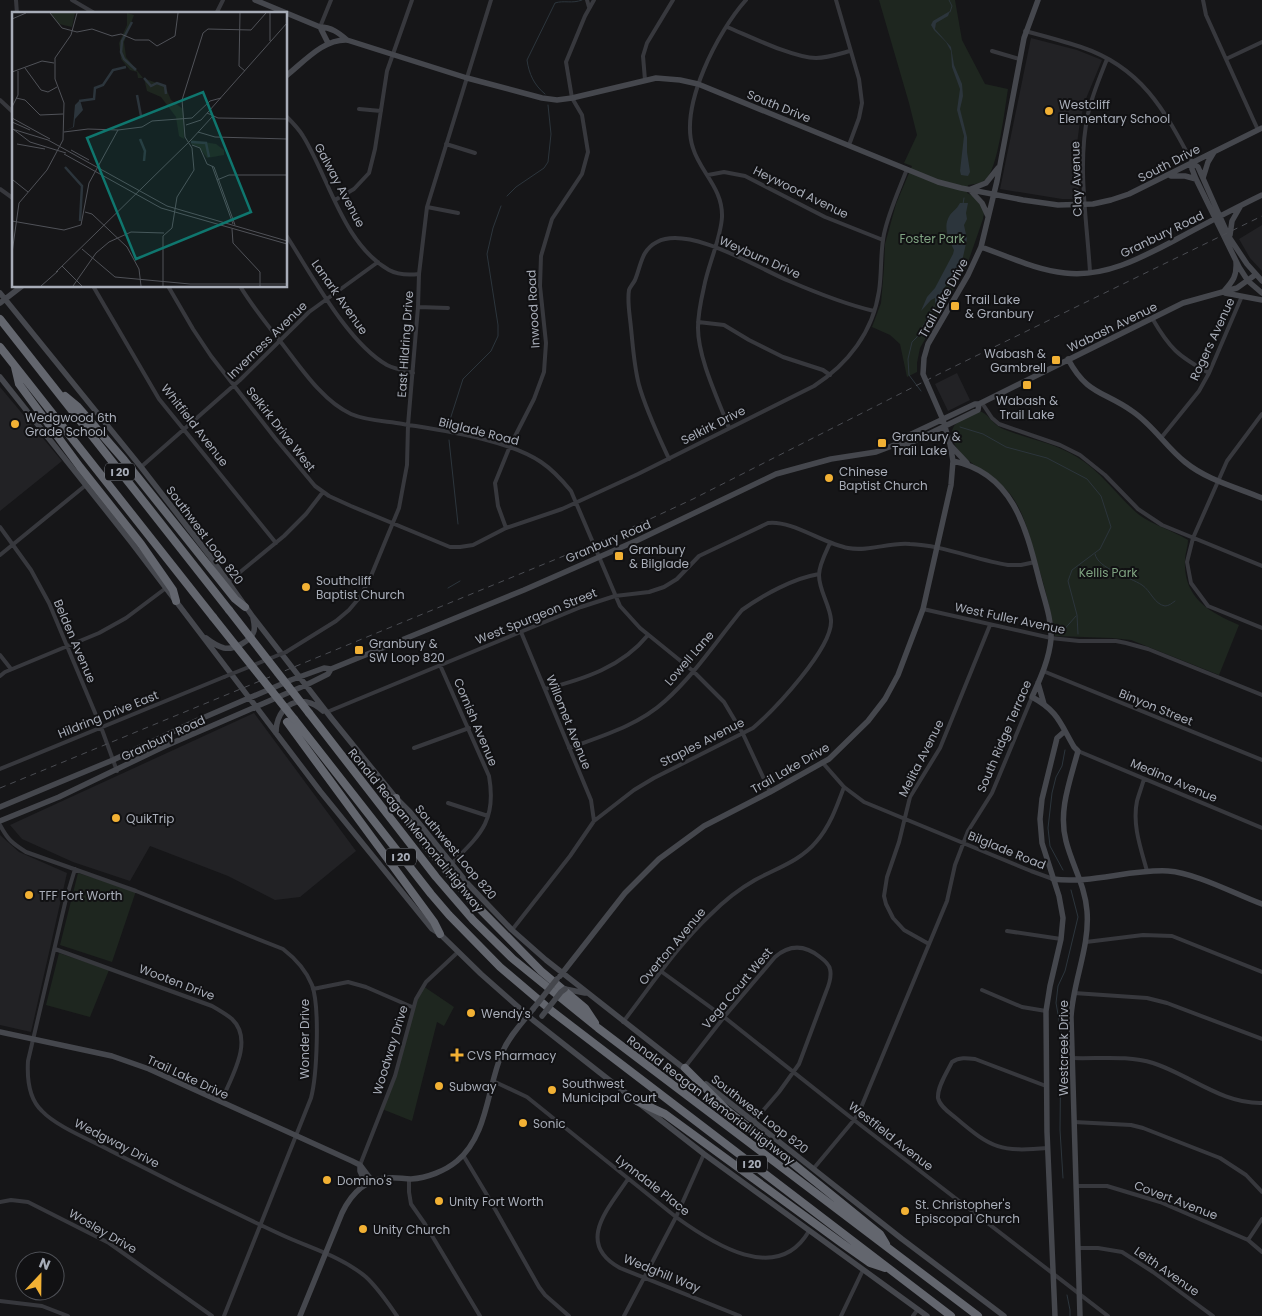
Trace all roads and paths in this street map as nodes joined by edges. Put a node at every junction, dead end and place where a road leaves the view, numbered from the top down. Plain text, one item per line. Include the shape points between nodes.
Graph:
1 (72, 0) edge
2 (223, 0) edge
3 (255, 0) edge
4 (331, 0) edge
5 (412, 0) edge
6 (491, 0) edge
7 (587, 0) edge
8 (594, 0) edge
9 (673, 0) edge
10 (746, 0) edge
11 (836, 0) edge
12 (1038, 0) edge
13 (1203, 0) edge
14 (589, 8) junction
15 (93, 12) edge
16 (217, 12) edge
17 (284, 12) edge
18 (288, 14) edge
19 (320, 27) junction
20 (727, 27) junction
21 (1026, 31) junction
22 (347, 40) junction
23 (1262, 42) edge
24 (328, 43) junction
25 (850, 51) junction
26 (992, 51) dead end
27 (392, 54) junction
28 (1019, 59) junction
29 (1108, 59) junction
30 (1226, 59) junction
31 (288, 74) edge
32 (467, 78) junction
33 (645, 80) junction
34 (698, 84) junction
35 (572, 98) junction
36 (0, 100) edge
37 (358, 109) dead end
38 (12, 111) edge
39 (381, 111) junction
40 (288, 118) edge
41 (1260, 129) edge
42 (446, 144) junction
43 (848, 145) junction
44 (1214, 152) junction
45 (475, 153) dead end
46 (1192, 162) junction
47 (999, 166) junction
48 (907, 169) junction
49 (708, 175) junction
50 (1166, 176) junction
51 (1203, 178) junction
52 (1196, 179) junction
53 (0, 189) edge
54 (970, 190) junction
55 (994, 194) junction
56 (1262, 194) edge
57 (12, 198) edge
58 (335, 200) junction
59 (1243, 204) junction
60 (1086, 205) junction
61 (427, 207) junction
62 (458, 214) dead end
63 (988, 218) junction
64 (1219, 218) junction
65 (1230, 237) junction
66 (288, 238) edge
67 (883, 240) junction
68 (715, 247) junction
69 (980, 247) junction
70 (1235, 259) junction
71 (378, 262) junction
72 (1090, 272) junction
73 (419, 274) junction
74 (1255, 275) junction
75 (1248, 281) junction
76 (1262, 281) edge
77 (19, 288) edge
78 (95, 288) edge
79 (169, 288) edge
80 (241, 288) edge
81 (0, 293) edge
82 (1223, 293) junction
83 (1262, 293) edge
84 (1242, 296) junction
85 (327, 298) junction
86 (1262, 300) edge
87 (2, 301) edge
88 (418, 307) junction
89 (448, 308) dead end
90 (874, 311) junction
91 (1152, 318) junction
92 (0, 319) edge
93 (698, 322) junction
94 (280, 341) junction
95 (0, 347) edge
96 (1068, 359) junction
97 (14, 365) junction
98 (413, 373) junction
99 (1209, 373) junction
100 (830, 375) junction
101 (0, 378) edge
102 (234, 385) junction
103 (54, 389) junction
104 (981, 404) junction
105 (1262, 414) edge
106 (943, 420) junction
107 (408, 425) junction
108 (946, 427) junction
109 (729, 428) junction
110 (184, 430) junction
111 (1161, 438) junction
112 (897, 444) junction
113 (950, 444) junction
114 (510, 446) junction
115 (669, 459) junction
116 (953, 461) junction
117 (968, 464) junction
118 (140, 467) junction
119 (1218, 480) junction
120 (86, 485) junction
121 (323, 492) junction
122 (1262, 498) edge
123 (576, 502) junction
124 (393, 524) junction
125 (0, 527) edge
126 (506, 528) junction
127 (1193, 538) junction
128 (830, 542) junction
129 (276, 543) junction
130 (13, 544) junction
131 (937, 549) junction
132 (0, 555) edge
133 (599, 556) junction
134 (1035, 562) junction
135 (1262, 566) edge
136 (819, 574) junction
137 (228, 582) junction
138 (166, 588) junction
139 (615, 596) junction
140 (176, 601) junction
141 (245, 607) junction
142 (923, 610) junction
143 (253, 617) junction
144 (990, 624) junction
145 (1262, 628) edge
146 (521, 632) junction
147 (202, 635) junction
148 (648, 636) junction
149 (1051, 638) junction
150 (67, 646) junction
151 (286, 652) joint
152 (0, 655) edge
153 (440, 665) junction
154 (331, 669) junction
155 (11, 670) junction
156 (693, 671) junction
157 (1043, 671) junction
158 (0, 676) edge
159 (300, 676) junction
160 (1038, 683) junction
161 (306, 685) junction
162 (545, 689) junction
163 (1262, 695) edge
164 (250, 698) junction
165 (1032, 698) junction
166 (1044, 704) junction
167 (256, 707) junction
168 (327, 712) junction
169 (332, 719) junction
170 (291, 720) junction
171 (101, 727) junction
172 (469, 728) junction
173 (1064, 731) junction
174 (276, 734) junction
175 (743, 734) junction
176 (414, 748) dead end
177 (568, 748) junction
178 (1078, 751) junction
179 (113, 760) junction
180 (1262, 760) edge
181 (822, 762) junction
182 (0, 769) edge
183 (117, 771) junction
184 (1144, 779) junction
185 (844, 787) junction
186 (770, 792) junction
187 (396, 798) junction
188 (448, 803) dead end
189 (0, 807) edge
190 (488, 816) junction
191 (906, 818) junction
192 (0, 821) edge
193 (594, 821) junction
194 (0, 825) edge
195 (1262, 828) edge
196 (963, 843) junction
197 (451, 864) junction
198 (75, 870) junction
199 (1147, 871) junction
200 (1053, 879) junction
201 (1080, 879) junction
202 (1262, 904) edge
203 (512, 930) junction
204 (1007, 931) dead end
205 (440, 934) junction
206 (1061, 939) junction
207 (1086, 942) junction
208 (930, 944) junction
209 (55, 949) junction
210 (458, 952) junction
211 (662, 972) junction
212 (1262, 972) edge
213 (560, 976) junction
214 (313, 989) junction
215 (982, 990) dead end
216 (1073, 993) junction
217 (589, 995) junction
218 (412, 1007) junction
219 (1046, 1011) junction
220 (528, 1015) junction
221 (724, 1017) junction
222 (623, 1022) junction
223 (598, 1028) junction
224 (544, 1029) junction
225 (0, 1032) edge
226 (34, 1038) junction
227 (1262, 1039) edge
228 (1072, 1058) junction
229 (685, 1068) junction
230 (794, 1072) junction
231 (492, 1080) junction
232 (1046, 1086) junction
233 (637, 1101) junction
234 (220, 1103) junction
235 (1262, 1103) edge
236 (854, 1120) junction
237 (754, 1121) junction
238 (1074, 1122) junction
239 (297, 1137) junction
240 (1048, 1148) junction
241 (704, 1154) junction
242 (463, 1155) junction
243 (360, 1166) junction
244 (814, 1168) junction
245 (409, 1179) junction
246 (628, 1179) junction
247 (368, 1183) junction
248 (1076, 1186) junction
249 (1262, 1192) edge
250 (0, 1202) edge
251 (676, 1217) junction
252 (1262, 1219) edge
253 (261, 1225) junction
254 (809, 1231) junction
255 (1248, 1240) junction
256 (888, 1248) junction
257 (1078, 1248) junction
258 (326, 1252) junction
259 (1262, 1252) edge
260 (863, 1270) junction
261 (891, 1270) junction
262 (1054, 1274) junction
263 (645, 1277) junction
264 (1079, 1294) junction
265 (0, 1301) edge
266 (918, 1309) junction
267 (68, 1316) edge
268 (212, 1316) edge
269 (224, 1316) edge
270 (300, 1316) edge
271 (397, 1316) edge
272 (480, 1316) edge
273 (570, 1316) edge
274 (624, 1316) edge
275 (740, 1316) edge
276 (841, 1316) edge
277 (913, 1316) edge
278 (927, 1316) edge
279 (951, 1316) edge
280 (978, 1316) edge
281 (1004, 1316) edge
282 (1055, 1316) edge
283 (1080, 1316) edge
284 (1108, 1316) edge
285 (1213, 1316) edge

1 - 15 street
2 - 16 street
3 - 17 street
4 - 19 street
5 - 27 street
6 - 32 street, East Hildring Drive
7 - 14 street
8 - 14 street, Inwood Road
9 - 33 street via 647,44 643,56
10 - 20 street
11 - 25 street
12 - 21 street, Trail Lake Drive
13 - 30 street via 1206,15
14 - 35 street, Inwood Road via 566,62
18 - 19 street
19 - 22 street via 340,33
19 - 24 street
20 - 25 street via 809,58
20 - 34 street
21 - 28 street, Trail Lake Drive
21 - 29 street via 1080,46
22 - 24 street, South Drive via 337,39
22 - 27 street, South Drive
23 - 30 street
24 - 31 street, South Drive
25 - 43 street via 862,103
26 - 28 street
27 - 32 street, South Drive
27 - 39 street
28 - 47 street, Trail Lake Drive
29 - 46 street via 1149,92 1166,114
29 - 60 street, Clay Avenue via 1086,122 1083,150
30 - 41 street
32 - 35 street, South Drive via 542,98
32 - 42 street, East Hildring Drive
33 - 34 street, South Drive via 656,78
33 - 35 street, South Drive
34 - 43 street, South Drive
34 - 49 street via 691,136 693,149
35 - 114 street, Inwood Road via 582,115 588,152 582,174 552,219 541,256 540,286 546,343 544,372
36 - 38 street
37 - 39 street
39 - 58 street via 369,173 354,190
40 - 58 street, Galway Avenue via 303,135
41 - 44 street, South Drive
42 - 45 street
42 - 61 street, East Hildring Drive
43 - 48 street, South Drive
44 - 46 street, South Drive
44 - 51 street
46 - 50 street, South Drive
46 - 51 street
46 - 52 street
47 - 54 street via 986,182
47 - 55 street, Trail Lake Drive
48 - 54 street, South Drive via 938,182
48 - 67 street, Selkirk Drive
49 - 67 street, Heywood Avenue via 724,172 745,176 817,214
49 - 68 street via 721,207
50 - 52 street
50 - 60 street, South Drive via 1120,198
51 - 64 street
52 - 64 street
53 - 57 street
54 - 55 street, South Drive
54 - 63 street via 982,203
55 - 60 street, South Drive via 1058,205
55 - 63 street, Trail Lake Drive
56 - 59 street, Granbury Road
58 - 71 street, Galway Avenue via 346,223
59 - 64 street, Granbury Road
59 - 65 street via 1232,220
60 - 72 street, Clay Avenue
61 - 62 street
61 - 73 street, East Hildring Drive
63 - 69 street, Trail Lake Drive
64 - 65 street
64 - 70 street
64 - 72 street, Granbury Road via 1138,259 1108,270
65 - 74 street
66 - 85 street, Lanark Avenue
67 - 90 street, Selkirk Drive
68 - 90 street, Weyburn Drive via 840,302
68 - 93 street
68 - 115 street, Weyburn Drive via 674,239 656,243 643,255 629,290 634,362 639,385
69 - 72 street, Granbury Road via 1037,268 1067,274
69 - 106 street, Trail Lake Drive via 930,340 924,358 923,374
70 - 75 street
70 - 82 street via 1236,275
71 - 73 street via 390,271
71 - 85 street, Inverness Avenue
73 - 88 street, East Hildring Drive
74 - 75 street, Wabash Avenue
74 - 76 street
75 - 82 street, Wabash Avenue
75 - 83 street
77 - 87 street
78 - 110 street, Whitfield Avenue via 160,400
79 - 102 street, Selkirk Drive West via 211,356
80 - 94 street, Bilglade Road
81 - 87 street, Southwest Loop 820
82 - 84 street
82 - 91 street, Wabash Avenue via 1183,303
84 - 86 street
84 - 99 street, Rogers Avenue
85 - 94 street, Inverness Avenue
85 - 98 street, Lanark Avenue via 367,351 389,366
87 - 118 street, Southwest Loop 820
88 - 89 street
88 - 98 street, East Hildring Drive
90 - 100 street, Selkirk Drive via 864,336
91 - 96 street, Wabash Avenue
91 - 99 street via 1176,353
92 - 103 highway, Ronald Reagan Memorial Highway / I 20
93 - 100 street via 724,326 783,357
93 - 109 street via 703,357
94 - 102 street, Inverness Avenue
94 - 107 street, Bilglade Road via 332,402 351,414
95 - 97 highway, I 20
96 - 104 street, Wabash Avenue
96 - 111 street via 1088,386 1131,410
97 - 140 highway via 19,384 141,544 173,590
97 - 170 highway, I 20, bridge via 285,708
98 - 107 street, East Hildring Drive
99 - 111 street, Rogers Avenue via 1199,391
100 - 109 street, Selkirk Drive
101 - 120 street
102 - 110 street, Inverness Avenue
102 - 121 street, Selkirk Drive West via 306,476
103 - 141 highway via 77,406 235,599
103 - 223 highway, Ronald Reagan Memorial Highway / I 20, bridge via 419,856 473,920 532,976
104 - 106 street, Wabash Avenue
104 - 108 street, Wabash Avenue via 978,410
104 - 127 street via 1003,426 1080,455 1096,466 1143,513
105 - 119 street via 1232,453
106 - 108 street, Trail Lake Drive
106 - 112 street, Granbury Road via 903,438
107 - 114 street, Bilglade Road
107 - 124 street, East Hildring Drive via 407,466
108 - 112 street, Granbury Road via 906,445
108 - 113 street, Trail Lake Drive
109 - 115 street, Selkirk Drive
110 - 118 street, Inverness Avenue
110 - 129 street, Whitfield Avenue
111 - 119 street via 1185,462
112 - 133 street, Granbury Road via 876,452 831,459 776,474
113 - 116 street, Trail Lake Drive
113 - 117 street
114 - 123 street, Bilglade Road via 557,475
114 - 126 street, Inwood Road via 495,483 498,506
115 - 123 street, Selkirk Drive
116 - 117 street, South Ridge Terrace
116 - 131 street, Trail Lake Drive
117 - 134 street, South Ridge Terrace via 1001,487 1012,500
118 - 137 street, Southwest Loop 820
119 - 122 street
119 - 127 street
120 - 130 street
120 - 138 street
121 - 124 street, Selkirk Drive West
121 - 129 street
123 - 126 street, Selkirk Drive
123 - 133 street, Bilglade Road
124 - 126 street, Selkirk Drive via 460,548
124 - 151 street, East Hildring Drive via 369,581 354,605 336,621
125 - 130 street, Belden Avenue
127 - 135 street
127 - 145 street via 1187,562 1188,574 1202,600 1208,606
128 - 131 street, West Spurgeon Street via 855,549 900,543
128 - 136 street
128 - 139 street, West Spurgeon Street via 781,523 768,523 699,556 677,579 664,587
129 - 137 street
130 - 132 street
130 - 150 street, Belden Avenue via 48,602
131 - 134 street, West Spurgeon Street via 1008,565
131 - 142 street, Trail Lake Drive
133 - 139 street, Bilglade Road
133 - 154 street, Granbury Road
134 - 149 street, South Ridge Terrace
136 - 156 street, Lowell Lane via 804,577 742,610
136 - 175 street, Staples Avenue via 831,620 827,638 787,694
137 - 141 street, Southwest Loop 820
138 - 140 street
138 - 150 street via 126,618
139 - 146 street, West Spurgeon Street
139 - 148 street, Bilglade Road
140 - 147 street
141 - 143 street, Southwest Loop 820
142 - 144 street, West Fuller Avenue
142 - 181 street, Trail Lake Drive via 898,675 885,699 868,721
143 - 147 street via 253,634 235,647 220,647
143 - 159 street, Southwest Loop 820
144 - 149 street, West Fuller Avenue
144 - 191 street, Melita Avenue via 940,748 910,798
146 - 153 street, West Spurgeon Street
146 - 162 street, Willomet Avenue
147 - 164 street
148 - 156 street, Bilglade Road
148 - 162 street via 624,659 605,669
149 - 157 street, South Ridge Terrace
149 - 163 street, West Fuller Avenue via 1134,644
150 - 155 street
150 - 171 street, Belden Avenue
151 - 171 street, Hildring Drive East, bridge
152 - 155 street
153 - 168 street, West Spurgeon Street
153 - 172 street, Cornish Avenue
154 - 159 street, Granbury Road via 324,668
154 - 161 street, Granbury Road via 328,674
155 - 158 street
156 - 175 street, Bilglade Road via 724,702
156 - 177 street, Lowell Lane via 665,702 637,721
157 - 160 street, South Ridge Terrace
157 - 180 street, Binyon Street
159 - 161 street, Southwest Loop 820
159 - 164 street, Granbury Road
160 - 165 street, South Ridge Terrace
160 - 166 street
161 - 167 street, Granbury Road
161 - 168 street, Southwest Loop 820
162 - 177 street, Willomet Avenue
164 - 167 street
164 - 179 street, Granbury Road
165 - 166 street
165 - 196 street, South Ridge Terrace via 992,793 972,822
166 - 173 street via 1054,712
167 - 174 street
167 - 183 street, Granbury Road via 163,747
168 - 169 street, Southwest Loop 820
169 - 174 street via 315,704 302,701 288,706 280,714
169 - 187 street, Southwest Loop 820
170 - 205 highway
170 - 261 highway, Ronald Reagan Memorial Highway / I 20 via 431,894 500,968
171 - 179 street, Belden Avenue
171 - 182 street, Hildring Drive East
172 - 176 street
172 - 190 street, Cornish Avenue via 489,776 492,801
173 - 178 street
173 - 200 street, Westcreek Drive via 1057,738 1040,812 1042,843
174 - 205 street via 410,903
175 - 186 street, Bilglade Road
175 - 193 street, Staples Avenue via 654,778
177 - 193 street, Willomet Avenue via 591,800
178 - 184 street, Medina Avenue
178 - 201 street, Westcreek Drive via 1063,820 1066,842
179 - 183 street, Belden Avenue
179 - 189 street, Granbury Road
181 - 185 street, Bilglade Road
181 - 186 street, Trail Lake Drive
183 - 192 street, Granbury Road
184 - 195 street, Medina Avenue
184 - 199 street via 1136,819
185 - 191 street, Bilglade Road via 864,802
185 - 211 street, Overton Avenue via 829,823 816,842 792,862 754,880 724,902 692,934
186 - 213 street, Trail Lake Drive via 704,826 659,859 626,892
187 - 197 street, Southwest Loop 820
187 - 223 highway via 397,806 426,846 468,897 541,971 585,1008
188 - 190 street
190 - 197 street, Cornish Avenue via 481,833
191 - 196 street, Bilglade Road
191 - 208 street, Melita Avenue via 884,896 898,925
193 - 203 street, Staples Avenue
194 - 198 street, Wonder Drive via 12,844
196 - 200 street, Bilglade Road
196 - 208 street, South Ridge Terrace via 947,901
197 - 203 street, Southwest Loop 820
198 - 209 street, Wedgway Drive
198 - 214 street, Wonder Drive via 284,948 301,965
199 - 201 street, Bilglade Road
199 - 202 street, Bilglade Road via 1183,874
200 - 201 street, Bilglade Road
200 - 206 street, Westcreek Drive via 1062,911
201 - 207 street, Westcreek Drive via 1087,911
203 - 213 street, Southwest Loop 820
204 - 206 street
205 - 210 street
206 - 219 street, Westcreek Drive
207 - 212 street via 1143,935 1172,936
207 - 216 street, Westcreek Drive
208 - 236 street, South Ridge Terrace
209 - 226 street, Wedgway Drive
209 - 234 street, Wooten Drive via 212,1006 232,1019 240,1032 240,1051 238,1064
210 - 218 street, Woodway Drive via 426,982
210 - 220 street
211 - 221 street, Westfield Avenue
211 - 222 street, Overton Avenue
213 - 217 street, Southwest Loop 820
213 - 220 street, Trail Lake Drive, bridge
214 - 218 street via 348,982
214 - 239 street, Wonder Drive via 316,1026 314,1085
215 - 219 street via 1022,1007
216 - 227 street via 1147,998
216 - 228 street, Westcreek Drive
217 - 222 street, Southwest Loop 820
217 - 224 street, bridge via 565,989 561,992 542,1016
218 - 243 street, Woodway Drive via 395,1076
219 - 232 street, Westcreek Drive
220 - 224 street
220 - 231 street, Trail Lake Drive via 503,1050
221 - 229 street, Vega Court West
221 - 230 street, Westfield Avenue
221 - 230 street, Vega Court West via 781,951 794,946 817,954 830,968 830,982
222 - 229 street, Southwest Loop 820
223 - 256 highway, Ronald Reagan Memorial Highway / I 20
224 - 233 street
225 - 226 street, Trail Lake Drive
226 - 234 street, Trail Lake Drive via 121,1059
226 - 253 street, Wedgway Drive via 27,1074 33,1098 47,1116 169,1181
228 - 235 street via 1150,1062 1235,1099
228 - 238 street, Westcreek Drive
229 - 237 street, Southwest Loop 820
229 - 256 highway via 727,1110 880,1234
230 - 236 street, Westfield Avenue
230 - 237 street
231 - 242 street, Trail Lake Drive via 478,1133
231 - 246 street, Lynndale Place via 527,1097
232 - 240 street, Westcreek Drive
232 - 240 street via 975,1059 964,1058 952,1062 938,1099 969,1129 990,1143 1005,1149
233 - 241 street
233 - 261 highway via 671,1118 870,1263
234 - 239 street, Trail Lake Drive
236 - 244 street, South Ridge Terrace
236 - 262 street, Westfield Avenue
237 - 244 street, Southwest Loop 820
238 - 248 street, Westcreek Drive
238 - 249 street via 1131,1125 1151,1131 1220,1158 1246,1175
239 - 243 street, Trail Lake Drive
239 - 253 street, Wonder Drive
240 - 262 street, Westcreek Drive
241 - 251 street
241 - 254 street
242 - 245 street, Trail Lake Drive via 439,1172
242 - 273 street via 539,1287
243 - 247 street via 360,1172
244 - 281 street, Southwest Loop 820
245 - 247 street, Trail Lake Drive via 388,1178
245 - 272 street via 411,1204
246 - 251 street, Lynndale Place
246 - 263 street, Wedghill Way via 602,1221 597,1242 611,1263
247 - 258 street via 347,1202
248 - 255 street, Covert Avenue via 1107,1186 1138,1194
248 - 257 street, Westcreek Drive
250 - 268 street, Wosley Drive via 28,1202 109,1243
251 - 254 street, Lynndale Place via 711,1240 755,1257 768,1258 791,1251
251 - 263 street
252 - 255 street
253 - 258 street, Wedgway Drive
253 - 269 street, Wonder Drive
254 - 260 street
255 - 259 street, Covert Avenue
256 - 280 highway, Ronald Reagan Memorial Highway / I 20
257 - 264 street, Westcreek Drive
257 - 285 street, Leith Avenue via 1122,1252
258 - 270 street
258 - 271 street, Wedgway Drive via 367,1278
260 - 266 street
260 - 276 street
261 - 279 highway, Ronald Reagan Memorial Highway / I 20
262 - 264 street, Westfield Avenue
262 - 282 street, Westcreek Drive
263 - 274 street
263 - 275 street, Wedghill Way
264 - 283 street, Westcreek Drive
264 - 284 street, Westfield Avenue
265 - 267 street via 42,1306
266 - 277 street
266 - 278 street

